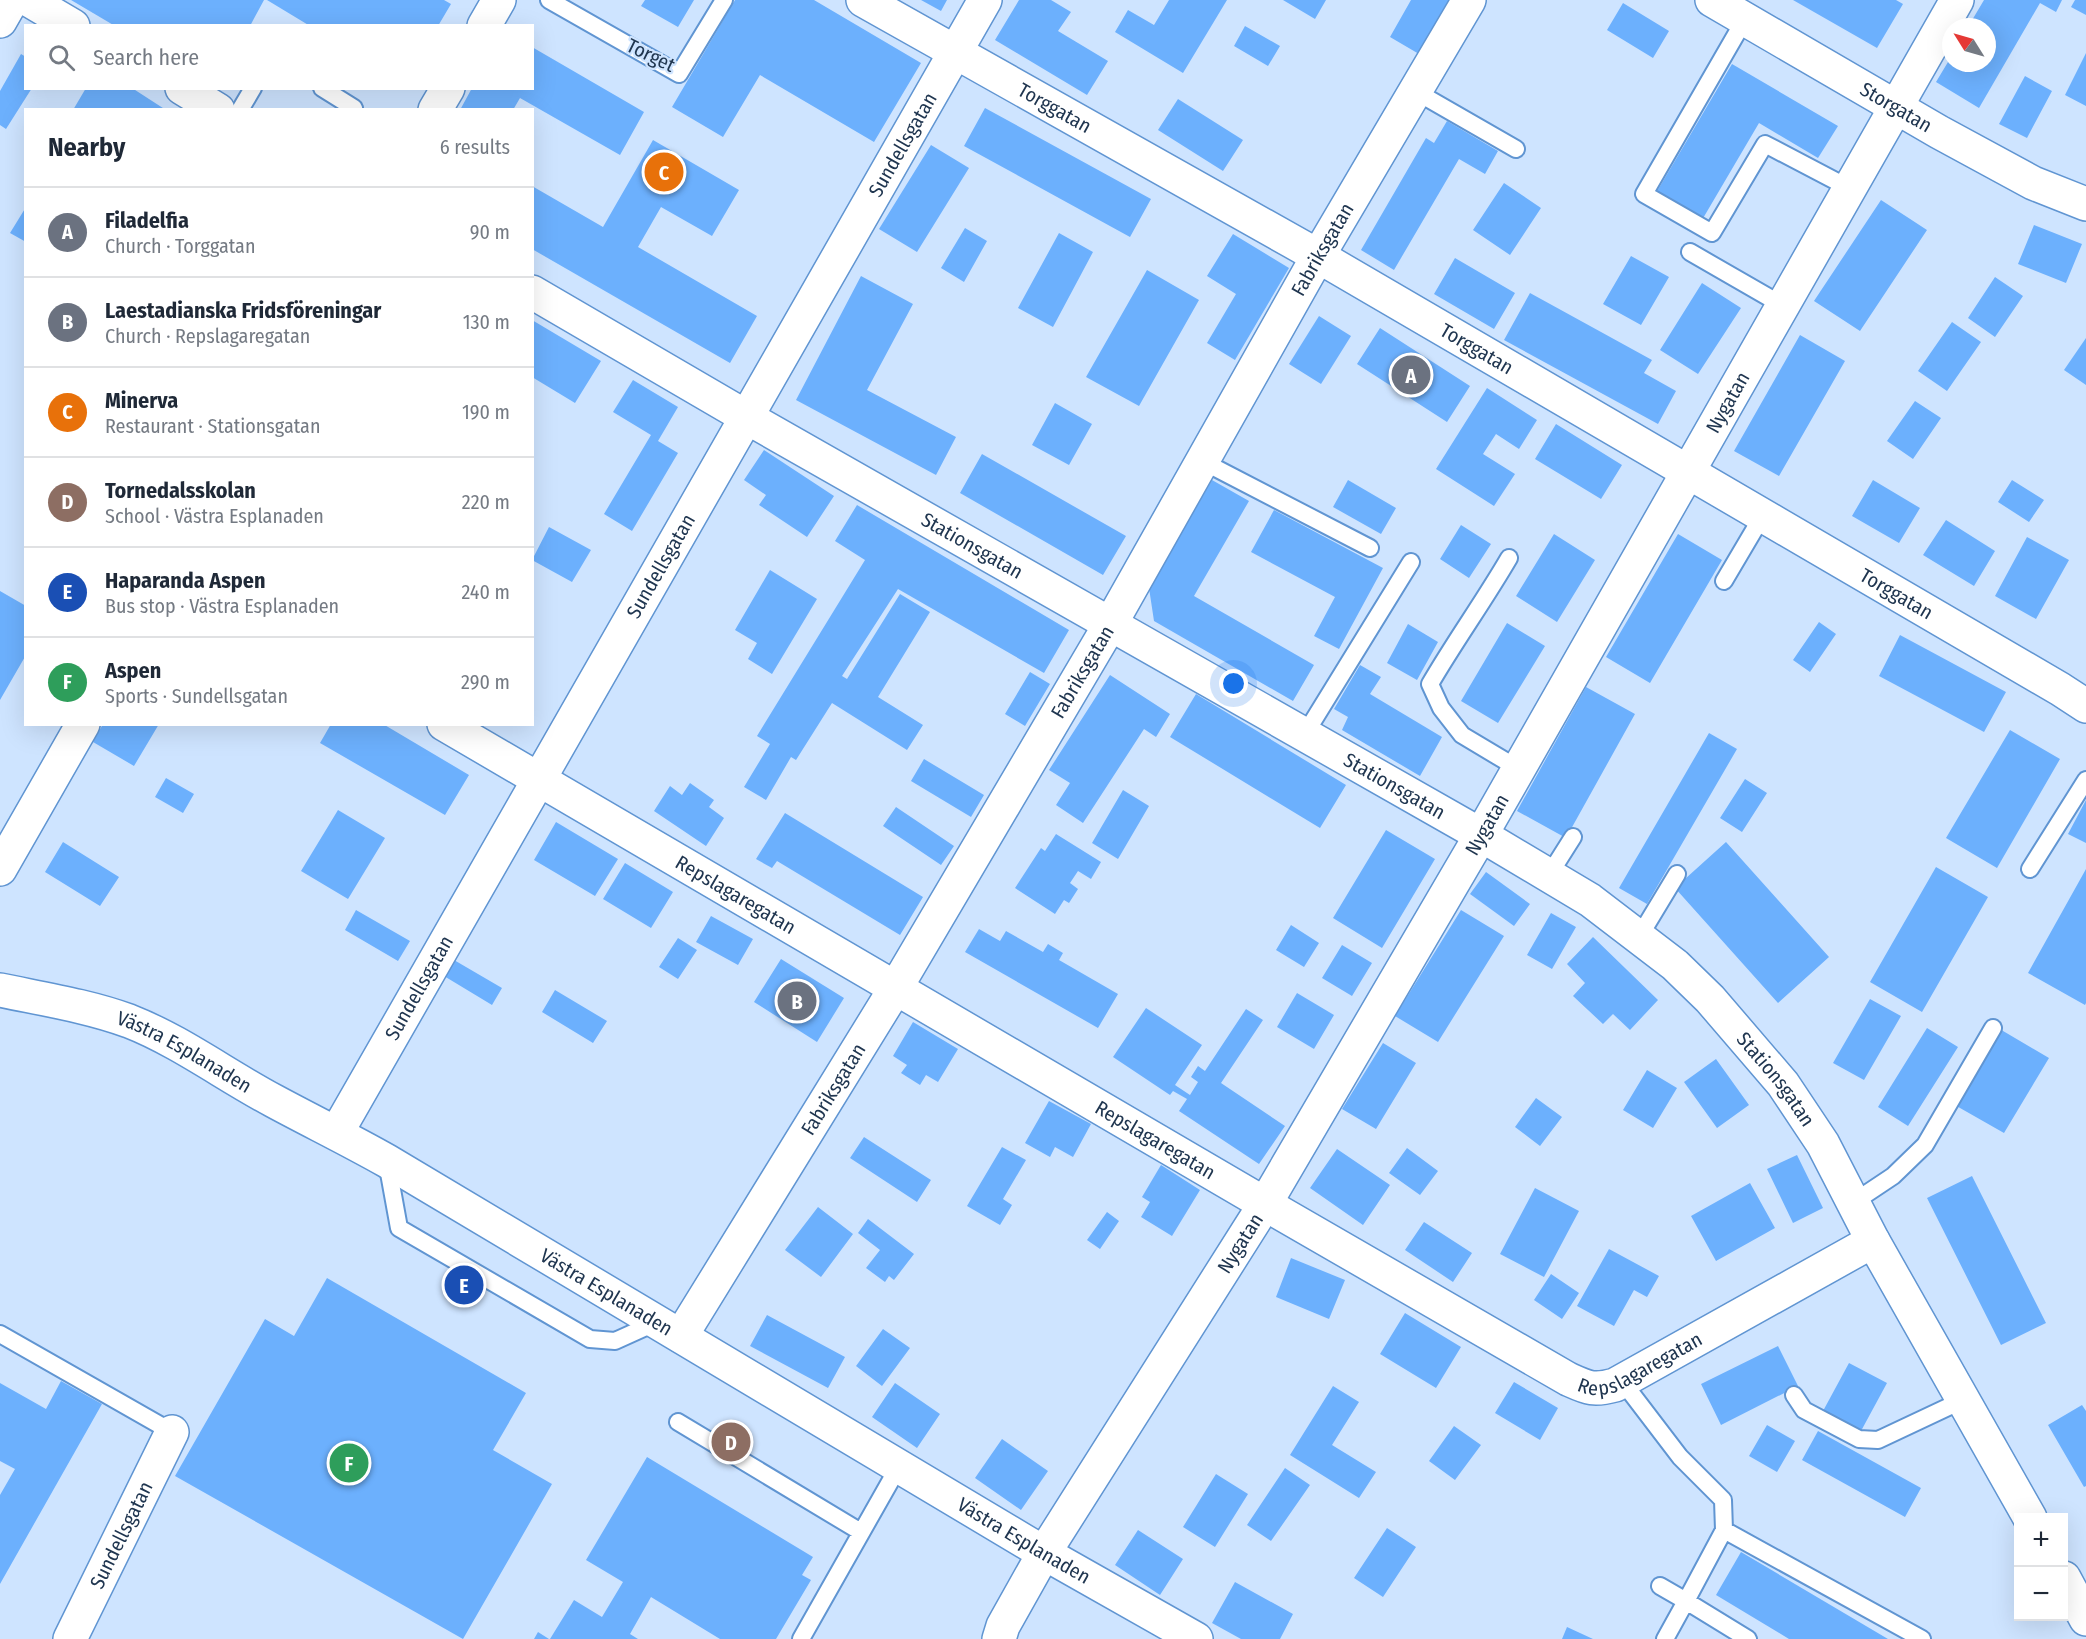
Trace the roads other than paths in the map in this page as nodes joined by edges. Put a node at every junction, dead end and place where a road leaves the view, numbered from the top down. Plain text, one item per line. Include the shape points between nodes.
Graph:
1 (12, 0) edge
2 (30, 0) edge
3 (499, 0) edge
4 (549, 0) edge
5 (724, 0) edge
6 (863, 0) edge
7 (985, 0) edge
8 (1469, 0) edge
9 (1712, 0) edge
10 (1956, 0) edge
11 (1745, 19) junction
12 (0, 21) edge
13 (71, 24) edge
14 (485, 24) edge
15 (955, 53) junction
16 (185, 90) edge
17 (252, 90) edge
18 (325, 90) edge
19 (447, 90) edge
20 (1415, 91) junction
21 (1895, 106) junction
22 (215, 108) edge
23 (241, 108) edge
24 (354, 108) dead end
25 (436, 108) edge
26 (1516, 149) dead end
27 (1849, 188) junction
28 (2086, 204) edge
29 (1690, 252) dead end
30 (1318, 256) junction
31 (534, 293) edge
32 (1782, 305) junction
33 (748, 418) junction
34 (1202, 461) junction
35 (1688, 471) junction
36 (1763, 515) junction
37 (1370, 548) dead end
38 (1509, 558) dead end
39 (1411, 562) dead end
40 (1724, 581) dead end
41 (1111, 623) junction
42 (2086, 706) edge
43 (82, 726) edge
44 (447, 726) edge
45 (1305, 734) junction
46 (1519, 769) junction
47 (537, 780) junction
48 (2086, 780) edge
49 (1481, 835) junction
50 (1573, 837) dead end
51 (0, 869) edge
52 (2030, 869) dead end
53 (1677, 874) dead end
54 (1550, 875) junction
55 (1639, 938) junction
56 (895, 989) junction
57 (0, 990) edge
58 (1993, 1028) dead end
59 (337, 1132) junction
60 (387, 1161) junction
61 (1854, 1202) junction
62 (1265, 1204) junction
63 (1874, 1241) junction
64 (669, 1329) junction
65 (0, 1334) edge
66 (1622, 1381) junction
67 (1794, 1395) dead end
68 (1963, 1400) junction
69 (678, 1422) dead end
70 (172, 1432) joint
71 (898, 1466) junction
72 (2027, 1513) edge
73 (1724, 1530) junction
74 (861, 1532) junction
75 (1044, 1552) junction
76 (2068, 1584) edge
77 (1660, 1586) dead end
78 (1686, 1601) junction
79 (2085, 1612) edge
80 (70, 1639) edge
81 (801, 1639) edge
82 (999, 1639) edge
83 (1196, 1639) edge
84 (1665, 1639) edge
85 (1748, 1639) edge
86 (1922, 1639) edge

1 - 12 street
2 - 13 street
3 - 14 street
4 - 5 lane, Torget via 680,74
6 - 15 street, Torggatan
7 - 15 street, Sundellsgatan
8 - 20 street, Fabriksgatan
9 - 11 street, Storgatan
10 - 21 street, Nygatan
11 - 21 street, Storgatan
11 - 27 lane via 1644,194 1712,233 1765,144
15 - 30 street, Torggatan
15 - 33 street, Sundellsgatan
16 - 22 street
17 - 23 lane
18 - 24 lane
19 - 25 street
20 - 26 lane
20 - 30 street, Fabriksgatan
21 - 27 street, Nygatan
21 - 28 street, Storgatan via 2033,183
27 - 32 street, Nygatan
29 - 32 lane
30 - 34 street, Fabriksgatan
30 - 35 street, Torggatan
31 - 33 street, Stationsgatan
32 - 35 street, Nygatan
33 - 41 street, Stationsgatan
33 - 47 street, Sundellsgatan
34 - 37 lane
34 - 41 street, Fabriksgatan
35 - 36 street, Torggatan
35 - 46 street, Nygatan
36 - 40 lane
36 - 42 street, Torggatan
38 - 46 lane via 1430,684 1441,708 1462,735
39 - 45 lane
41 - 45 street, Stationsgatan
41 - 56 street, Fabriksgatan
43 - 51 street
44 - 47 street, Repslagaregatan
45 - 49 street, Stationsgatan
46 - 49 street, Nygatan
47 - 56 street, Repslagaregatan
47 - 59 street, Sundellsgatan
48 - 52 lane
49 - 54 street, Stationsgatan
49 - 62 street, Nygatan
50 - 54 lane
53 - 55 lane
54 - 55 street, Stationsgatan
55 - 61 street, Stationsgatan via 1710,999 1783,1084 1823,1144
56 - 62 street, Repslagaregatan
56 - 64 street, Fabriksgatan
57 - 59 street, Västra Esplanaden via 129,1022
58 - 61 lane via 1925,1146 1893,1176
59 - 60 street, Västra Esplanaden
60 - 64 street, Västra Esplanaden
60 - 64 lane via 399,1228 590,1339 615,1341
61 - 63 street, Stationsgatan
62 - 66 street, Repslagaregatan via 1590,1389
62 - 75 street, Nygatan
63 - 66 street, Repslagaregatan
63 - 68 street, Stationsgatan
64 - 71 street, Västra Esplanaden
65 - 70 lane
66 - 73 lane via 1680,1457 1723,1500
67 - 68 lane via 1804,1410 1859,1439 1878,1440
68 - 72 street, Stationsgatan
69 - 74 lane
70 - 80 street, Sundellsgatan
71 - 74 lane
71 - 75 street, Västra Esplanaden
73 - 78 lane
73 - 86 lane
74 - 81 lane
75 - 82 street, Nygatan
75 - 83 street, Västra Esplanaden
76 - 79 street
77 - 78 lane
78 - 84 lane
78 - 85 lane

